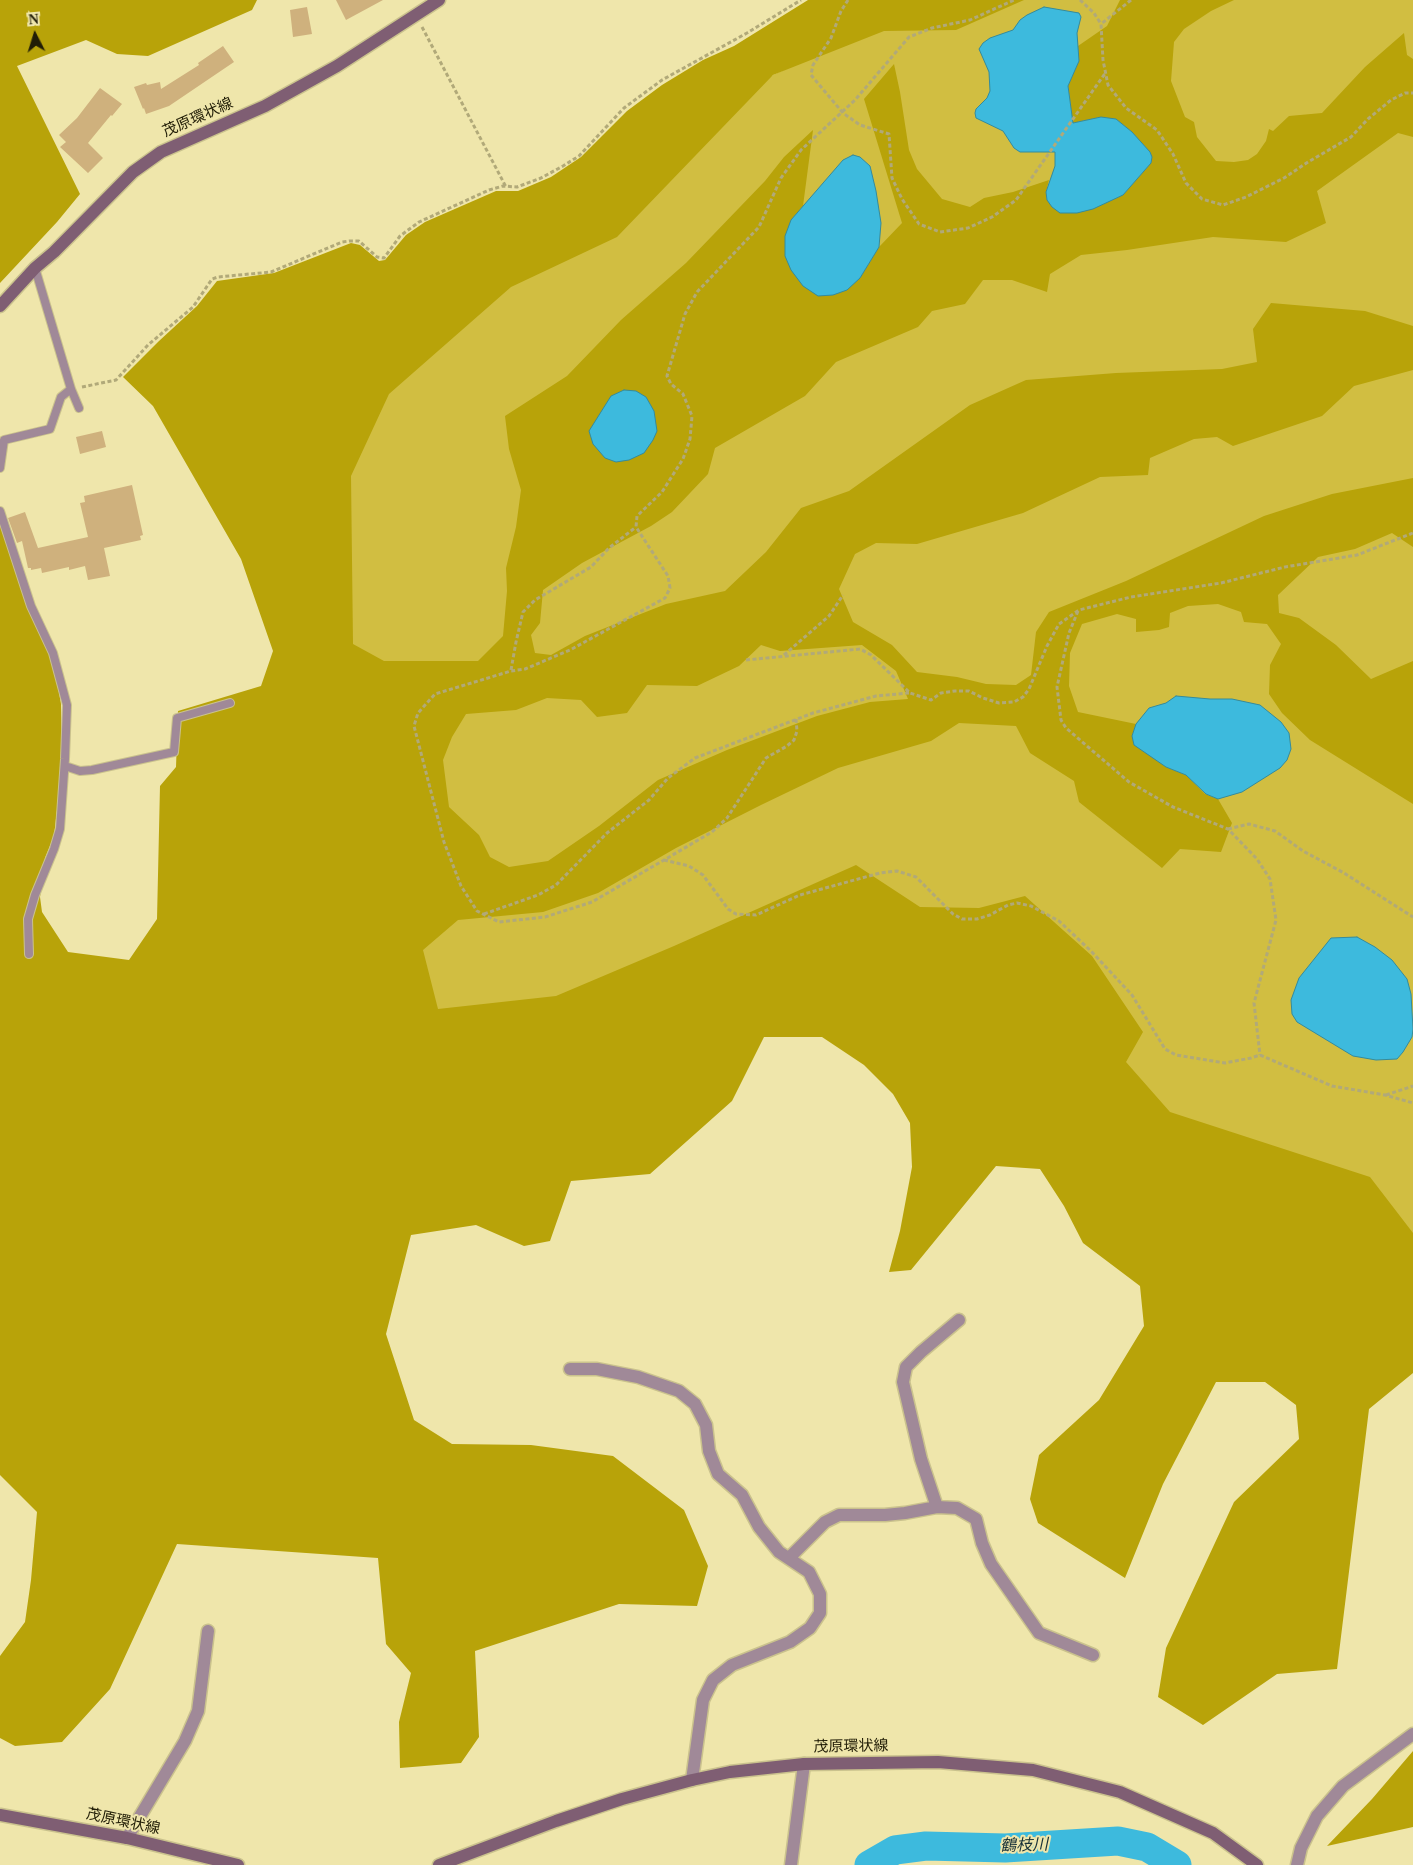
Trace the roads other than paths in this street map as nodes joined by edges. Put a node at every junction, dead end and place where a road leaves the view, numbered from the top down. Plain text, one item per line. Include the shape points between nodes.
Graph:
1 (439, 0) edge
2 (35, 268) junction
3 (0, 306) edge
4 (70, 389) junction
5 (79, 408) dead end
6 (0, 468) edge
7 (0, 511) edge
8 (230, 703) dead end
9 (65, 766) junction
10 (30, 954) dead end
11 (959, 1320) dead end
12 (570, 1369) dead end
13 (937, 1507) junction
14 (789, 1558) junction
15 (208, 1631) dead end
16 (1093, 1655) dead end
17 (1413, 1734) edge
18 (804, 1764) junction
19 (692, 1780) junction
20 (0, 1814) edge
21 (127, 1838) junction
22 (791, 1861) edge
23 (238, 1865) edge
24 (439, 1865) edge
25 (1257, 1865) edge
26 (1297, 1865) edge

1 - 2 main road, 茂原環状線 via 337,66 265,106 161,152 133,172
2 - 3 main road, 茂原環状線
2 - 4 lane
4 - 5 lane
4 - 6 lane via 61,397 50,429 4,440
7 - 9 lane via 32,606 53,653 67,705
8 - 9 lane via 177,718 174,752 92,770 80,771
9 - 10 lane via 60,829 28,919
11 - 13 street via 906,1367 903,1382 921,1458
12 - 14 street via 597,1369 638,1377 679,1391 694,1404 706,1425 709,1451 718,1474 742,1495 759,1527 779,1552
13 - 14 street via 905,1513 840,1515 825,1522
13 - 16 street via 957,1508 976,1519 991,1564 1039,1633
14 - 19 street via 808,1572 820,1594 820,1613 810,1628 790,1642 732,1665 714,1680 703,1700
15 - 21 street via 198,1711 185,1741
17 - 26 street via 1343,1786 1317,1816 1301,1848
18 - 19 main road, 茂原環状線 via 730,1772
18 - 22 street
18 - 25 main road, 茂原環状線 via 938,1762 1033,1770 1120,1792 1213,1833
19 - 24 main road, 茂原環状線 via 556,1821
20 - 21 main road, 茂原環状線
21 - 23 main road, 茂原環状線

